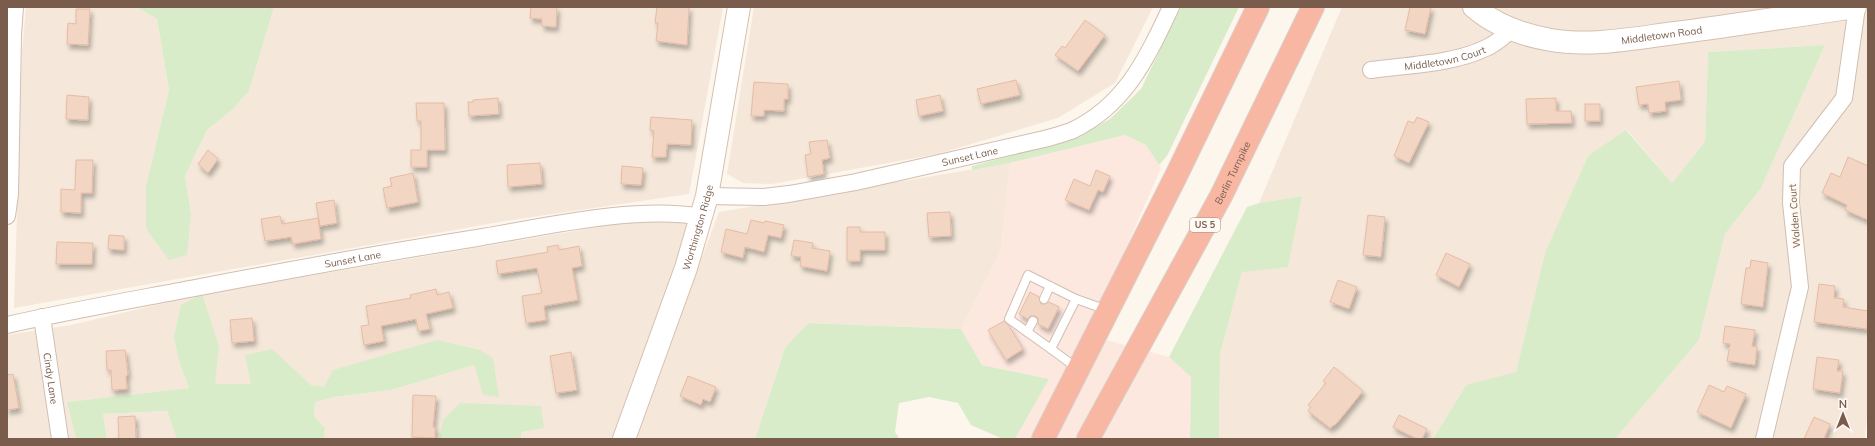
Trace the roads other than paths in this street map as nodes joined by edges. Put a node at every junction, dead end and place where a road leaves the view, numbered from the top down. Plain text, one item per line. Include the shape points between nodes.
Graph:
1 (16, 7) edge
2 (739, 7) edge
3 (1170, 7) edge
4 (1258, 7) edge
5 (1313, 7) edge
6 (1474, 7) edge
7 (1856, 7) edge
8 (1511, 30) junction
9 (10, 35) edge
10 (1371, 70) dead end
11 (707, 196) junction
12 (7, 216) edge
13 (702, 217) junction
14 (1050, 286) junction
15 (1044, 299) dead end
16 (1076, 299) junction
17 (1108, 310) junction
18 (42, 317) junction
19 (1033, 321) dead end
20 (7, 325) edge
21 (1028, 332) junction
22 (1050, 349) junction
23 (1079, 369) junction
24 (60, 439) edge
25 (624, 439) edge
26 (1043, 439) edge
27 (1088, 439) edge
28 (1764, 439) edge

1 - 9 street
2 - 11 street, Worthington Ridge
3 - 11 street, Sunset Lane via 1142,65 1128,86 1092,119 1070,131 1044,140 811,191 764,196
4 - 17 highway
5 - 27 highway, Berlin Turnpike / US 5 via 1221,196
6 - 8 street, Middletown Road via 1494,22
7 - 8 street, Middletown Road via 1638,38 1577,42 1552,40
7 - 28 street, Walden Court via 1844,98 1792,166 1791,203 1800,287
8 - 10 street, Middletown Court via 1487,48 1472,54
9 - 12 street via 10,194
11 - 13 street, Worthington Ridge
13 - 18 street, Sunset Lane via 647,214 542,227 376,254
13 - 25 street, Worthington Ridge
14 - 15 lane
14 - 16 lane
14 - 21 lane via 1028,275 1009,318
16 - 17 lane
16 - 22 lane
17 - 23 highway
18 - 20 street, Sunset Lane
18 - 24 street, Cindy Lane
19 - 21 lane
21 - 22 lane
22 - 23 lane
23 - 26 highway

